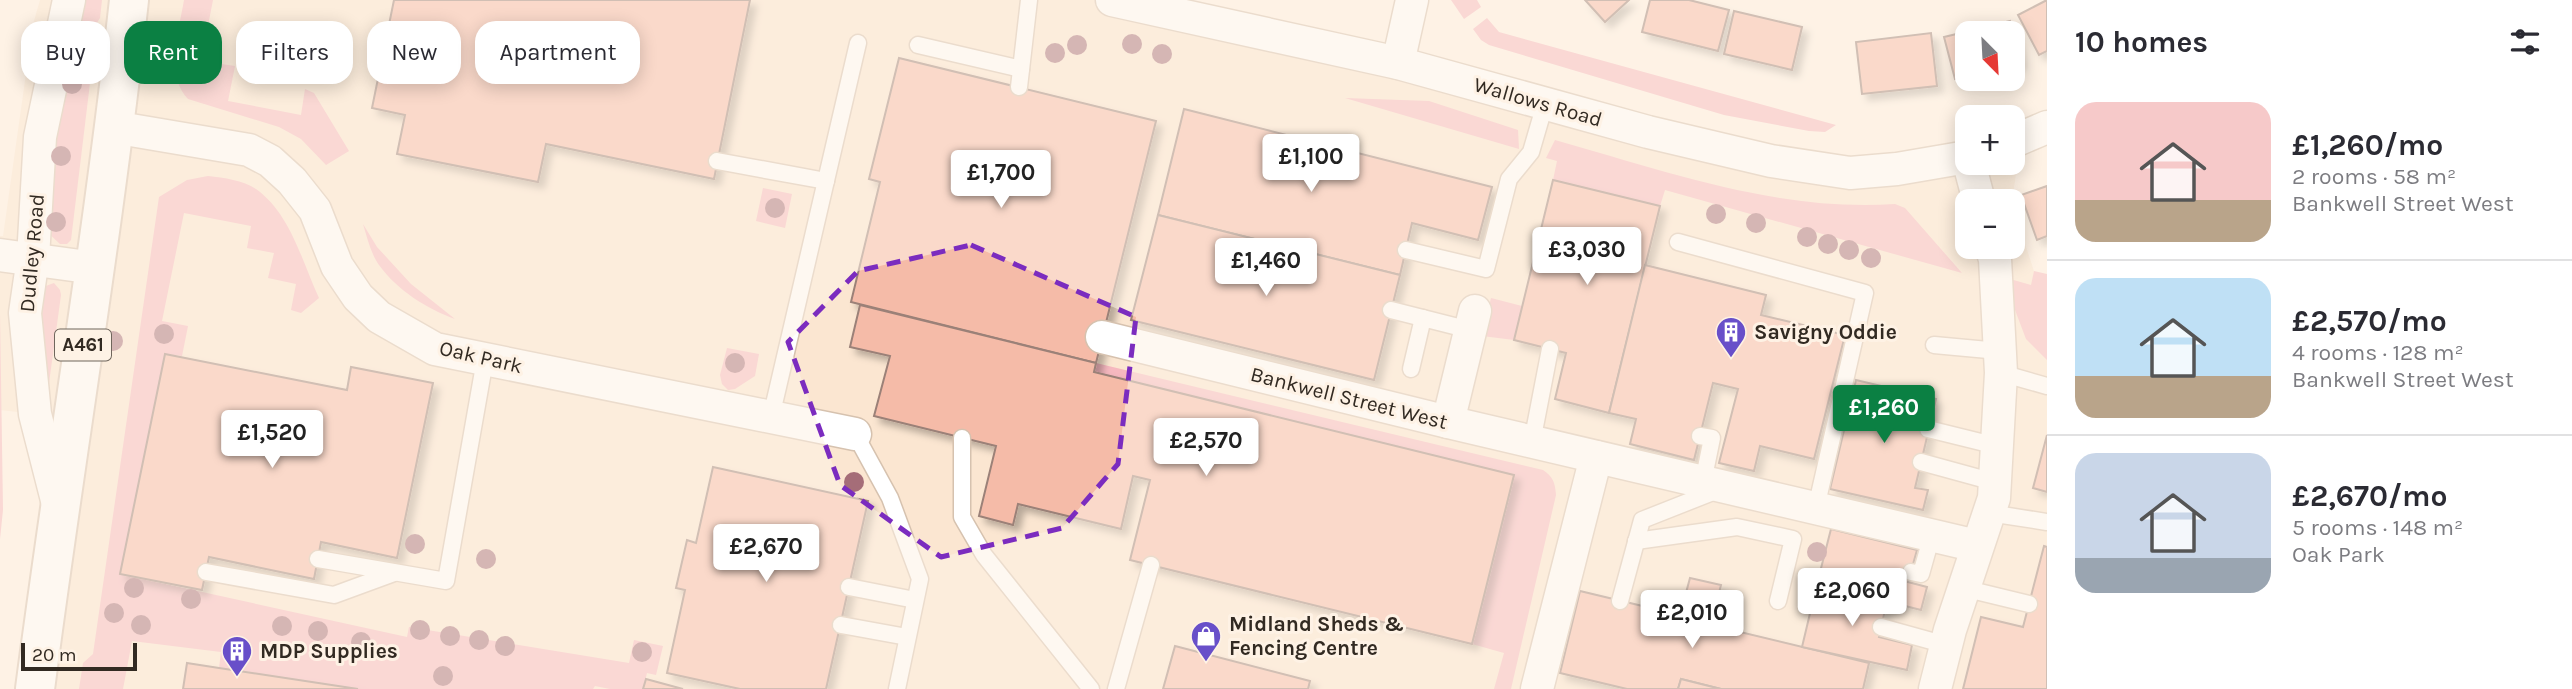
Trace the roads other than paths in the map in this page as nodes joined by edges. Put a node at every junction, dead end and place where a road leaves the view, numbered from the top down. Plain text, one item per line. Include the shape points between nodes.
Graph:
1 (69, 0) edge
2 (130, 0) edge
3 (1029, 0) edge
4 (1112, 0) edge
5 (1412, 0) edge
6 (58, 21) edge
7 (128, 21) edge
8 (858, 43) dead end
9 (918, 45) dead end
10 (110, 51) edge
11 (124, 52) joint
12 (1398, 63) junction
13 (1021, 69) junction
14 (43, 84) edge
15 (1019, 87) dead end
16 (1545, 104) junction
17 (113, 127) junction
18 (2047, 127) edge
19 (2025, 136) edge
20 (1955, 160) edge
21 (717, 161) dead end
22 (826, 181) junction
23 (1678, 242) dead end
24 (1406, 250) dead end
25 (0, 255) edge
26 (33, 258) junction
27 (1994, 259) edge
28 (95, 268) junction
29 (1391, 310) dead end
30 (1423, 318) junction
31 (1473, 320) joint
32 (1102, 337) dead end
33 (1934, 345) dead end
34 (1550, 349) dead end
35 (485, 360) junction
36 (2000, 362) junction
37 (1411, 369) dead end
38 (2047, 386) edge
39 (771, 417) junction
40 (1448, 422) junction
41 (1928, 429) dead end
42 (855, 434) joint
43 (1700, 436) dead end
44 (962, 438) dead end
45 (1532, 442) junction
46 (1997, 446) junction
47 (1595, 457) junction
48 (1921, 462) dead end
49 (1994, 482) junction
50 (1714, 484) junction
51 (59, 505) junction
52 (1816, 508) junction
53 (1989, 513) junction
54 (2047, 522) edge
55 (1932, 535) junction
56 (1636, 541) junction
57 (1977, 545) junction
58 (318, 559) dead end
59 (1151, 565) dead end
60 (206, 572) dead end
61 (1911, 572) dead end
62 (396, 573) junction
63 (849, 587) dead end
64 (1963, 587) junction
65 (915, 600) junction
66 (1620, 601) dead end
67 (1778, 601) dead end
68 (2029, 604) dead end
69 (841, 625) dead end
70 (1881, 627) dead end
71 (907, 637) junction
72 (1946, 645) junction
73 (35, 689) edge
74 (897, 689) edge
75 (1091, 689) edge
76 (1116, 689) edge
77 (1537, 689) edge
78 (1935, 689) edge

1 - 6 street, Dudley Road
2 - 7 main road, Dudley Road / A461
3 - 13 lane
4 - 12 street, Wallows Road
5 - 12 street
8 - 22 lane
9 - 13 lane
10 - 11 lane
11 - 17 main road, Dudley Road / A461
12 - 16 street, Wallows Road
13 - 15 lane
14 - 26 street, Dudley Road
16 - 20 street, Wallows Road via 1759,159 1850,173
16 - 24 lane via 1531,152 1509,179 1486,269
17 - 28 main road, Dudley Road / A461
17 - 35 street, Oak Park via 249,150 270,161 315,210 337,266 379,317 435,349
18 - 19 street
21 - 22 lane
22 - 39 lane
23 - 52 lane via 1866,293
25 - 26 street
26 - 28 street
26 - 51 street, Dudley Road via 25,313 35,414
27 - 36 street
28 - 51 main road, Dudley Road / A461
29 - 30 lane
30 - 31 lane
30 - 37 lane
31 - 40 street
32 - 40 street, Bankwell Street West
33 - 36 lane
34 - 45 lane
35 - 39 street, Oak Park
35 - 62 lane via 446,581
36 - 38 lane
36 - 46 street
39 - 42 street, Oak Park
40 - 45 street, Bankwell Street West
41 - 46 lane
42 - 65 lane via 899,522 919,579
43 - 50 lane via 1712,438
44 - 75 lane via 962,517 984,555
45 - 47 street, Bankwell Street West
46 - 49 street
47 - 50 street, Bankwell Street West
47 - 77 street
48 - 49 lane
49 - 53 street
50 - 52 street, Bankwell Street West
50 - 56 lane via 1642,520
51 - 73 main road, Dudley Road / A461
52 - 55 street, Bankwell Street West
53 - 54 lane
53 - 57 street
55 - 57 street, Bankwell Street West
55 - 61 lane via 1921,574
56 - 66 lane
56 - 67 lane via 1737,527 1793,539
57 - 64 street
58 - 62 lane
59 - 76 lane
60 - 62 lane via 334,595
63 - 65 lane
64 - 68 lane
64 - 72 street
65 - 71 lane
69 - 71 lane
70 - 72 lane
71 - 74 lane
72 - 78 street

